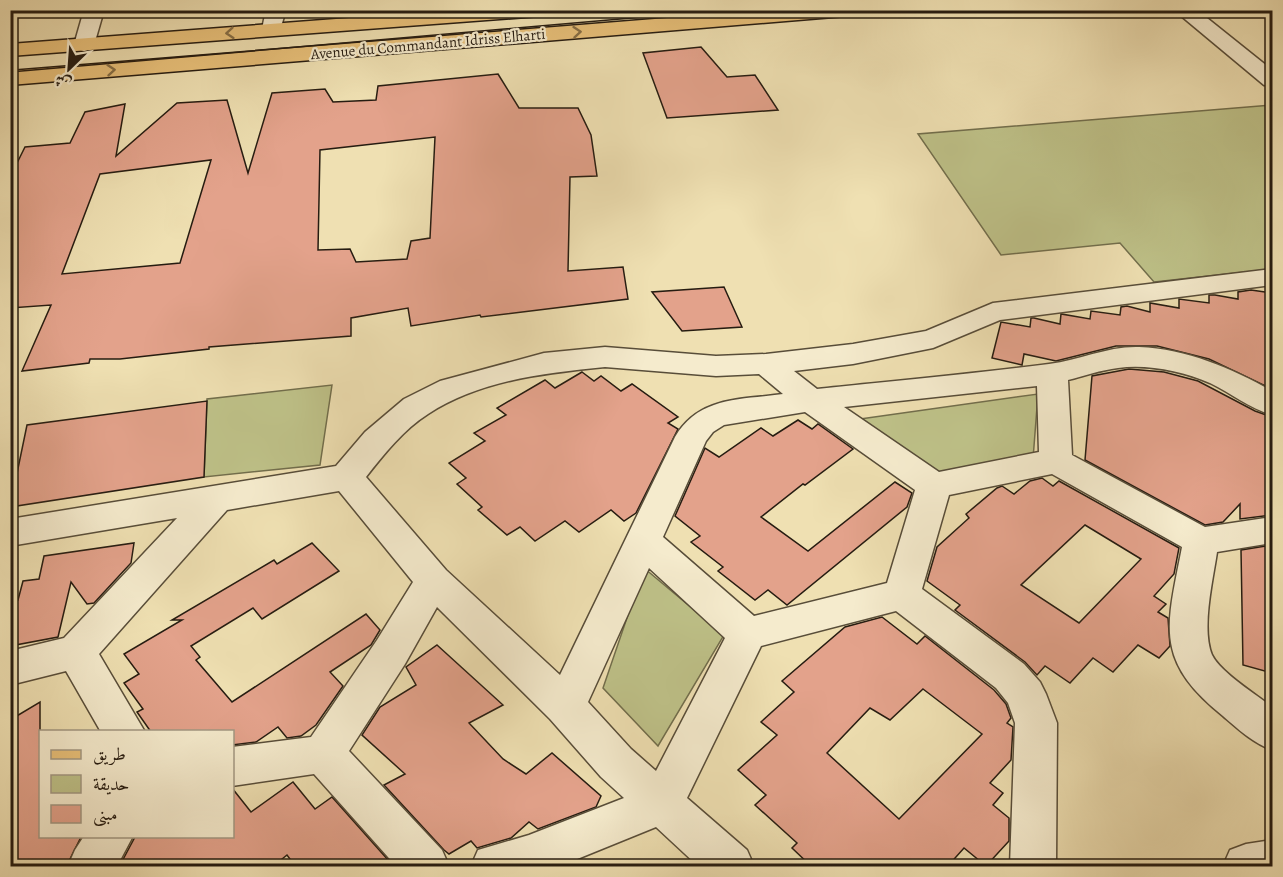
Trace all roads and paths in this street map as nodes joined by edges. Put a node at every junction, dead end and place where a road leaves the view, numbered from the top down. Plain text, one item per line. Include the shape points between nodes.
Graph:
1 (94, 10) edge
2 (540, 10) edge
3 (846, 10) edge
4 (1184, 10) edge
5 (498, 12) edge
6 (274, 20) edge
7 (84, 45) junction
8 (10, 50) edge
9 (10, 78) edge
10 (1272, 80) edge
11 (1272, 277) edge
12 (945, 334) junction
13 (766, 364) junction
14 (1052, 374) junction
15 (975, 383) junction
16 (811, 400) junction
17 (1272, 404) edge
18 (1056, 461) junction
19 (346, 477) junction
20 (934, 486) junction
21 (216, 499) junction
22 (1272, 530) edge
23 (10, 533) edge
24 (644, 541) junction
25 (1201, 541) junction
26 (433, 580) junction
27 (902, 594) junction
28 (747, 634) junction
29 (76, 652) junction
30 (10, 668) edge
31 (564, 706) junction
32 (123, 730) edge
33 (1272, 731) edge
34 (323, 754) junction
35 (234, 767) edge
36 (662, 804) junction
37 (110, 838) edge
38 (1272, 862) edge
39 (91, 867) edge
40 (426, 867) edge
41 (494, 867) edge
42 (731, 867) edge
43 (1033, 867) edge
44 (1246, 867) edge

1 - 7 street
2 - 5 main road, Avenue du Commandant Idriss Elharti
9 -> 3 main road, Avenue du Commandant Idriss Elharti
4 - 10 street
5 - 6 main road, Avenue du Commandant Idriss Elharti
6 -> 7 main road, Avenue du Commandant Idriss Elharti
7 - 8 main road, Avenue du Commandant Idriss Elharti
11 - 12 street via 993,312
12 - 13 street via 873,351
12 - 15 street via 948,357
13 - 16 street
13 - 19 street via 716,366 605,357 544,363 498,374 451,388 415,407 377,440
14 - 15 street
14 - 17 street via 1117,358 1164,360 1221,376
14 - 18 street
15 - 16 street
16 - 20 street
16 - 24 street via 716,415 702,424 691,437
18 - 20 street
18 - 25 street
19 - 21 street
19 - 26 street
20 - 27 street
21 - 23 street
21 - 29 street
22 - 25 street
24 - 28 street
24 - 31 street
25 - 33 street via 1188,632 1195,659 1210,680
26 - 31 street
26 - 34 street
27 - 28 street
27 - 43 street via 1010,676 1026,694 1036,723
28 - 36 street
29 - 30 street
29 - 32 street
31 - 36 street via 616,763
34 - 35 street
34 - 40 street
36 - 41 street
36 - 42 street
37 - 39 street
38 - 44 street

